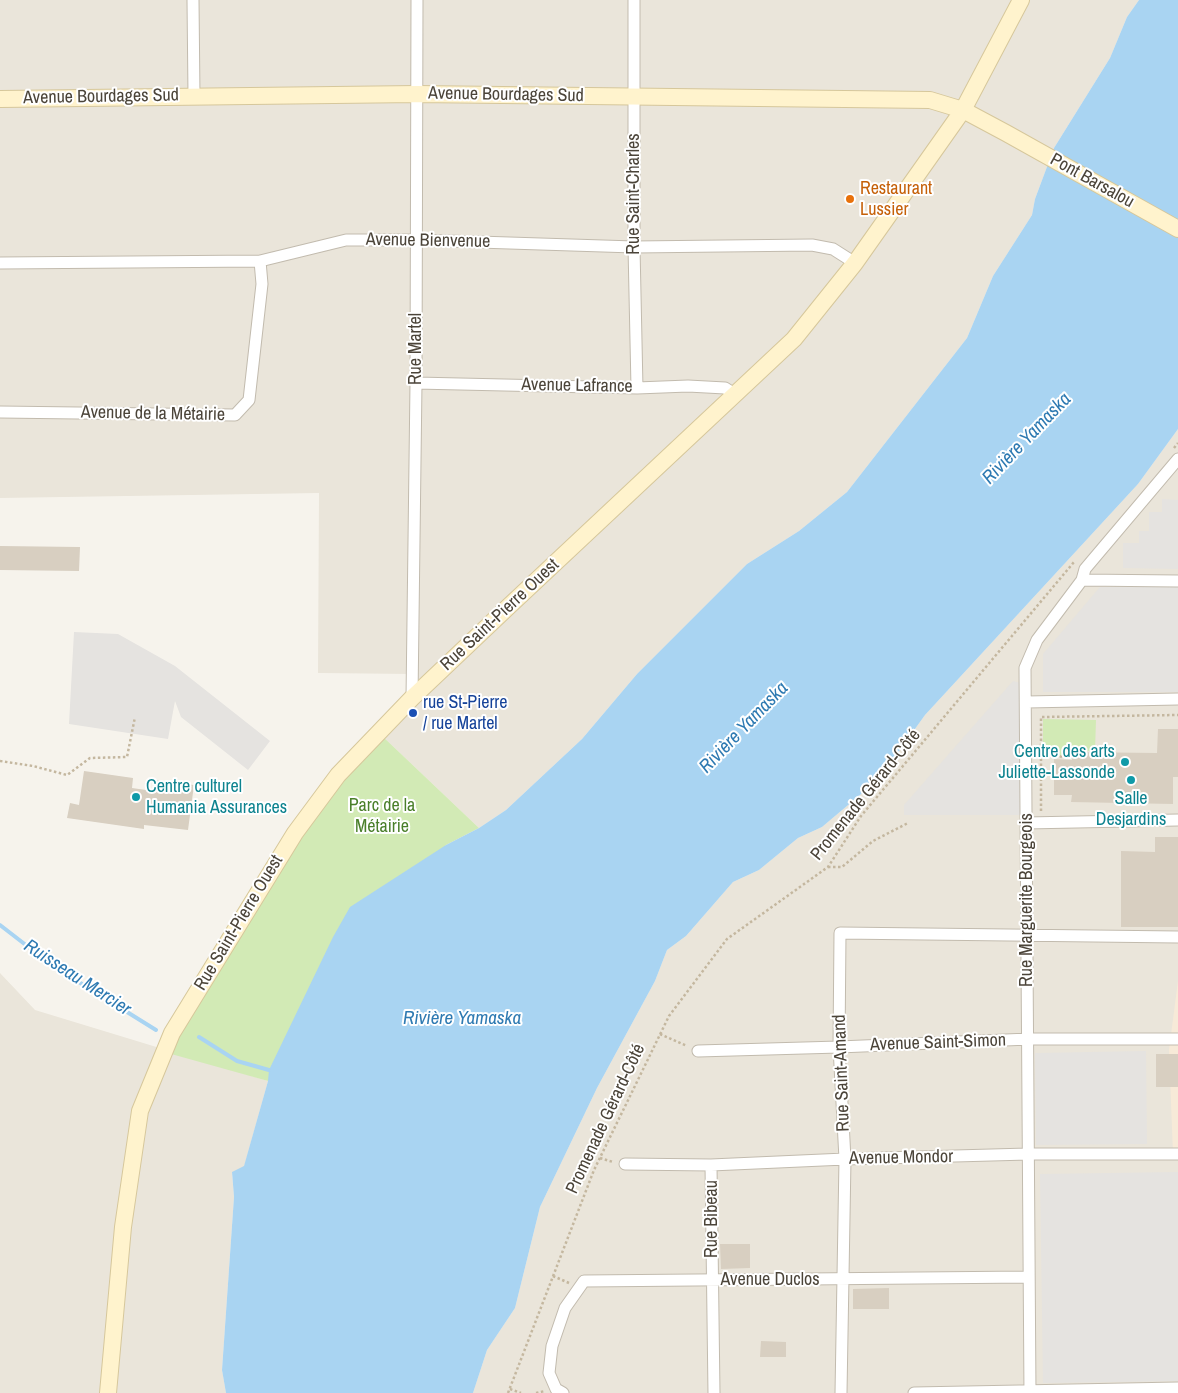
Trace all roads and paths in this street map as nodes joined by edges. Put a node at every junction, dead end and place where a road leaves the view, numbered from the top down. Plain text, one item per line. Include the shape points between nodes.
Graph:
1 (193, 0) edge
2 (416, 0) edge
3 (634, 0) edge
4 (1021, 0) edge
5 (417, 94) junction
6 (194, 96) junction
7 (634, 97) junction
8 (0, 98) edge
9 (963, 110) junction
10 (1006, 133) joint
11 (1178, 229) edge
12 (416, 240) junction
13 (634, 247) junction
14 (260, 261) junction
15 (0, 263) edge
16 (855, 263) junction
17 (416, 383) junction
18 (637, 388) junction
19 (736, 395) junction
20 (0, 412) edge
21 (1178, 443) edge
22 (1175, 454) edge
23 (1079, 556) dead end
24 (1082, 580) junction
25 (1178, 581) edge
26 (412, 698) junction
27 (1178, 699) edge
28 (1027, 702) junction
29 (1178, 715) edge
30 (135, 717) dead end
31 (1040, 749) junction
32 (1062, 757) dead end
33 (0, 760) edge
34 (1178, 820) edge
35 (1026, 822) junction
36 (1041, 822) junction
37 (908, 823) dead end
38 (828, 866) junction
39 (1026, 935) junction
40 (1178, 937) edge
41 (660, 1034) junction
42 (1029, 1039) junction
43 (1178, 1039) edge
44 (682, 1044) dead end
45 (839, 1047) junction
46 (698, 1051) dead end
47 (1028, 1154) junction
48 (1178, 1154) edge
49 (600, 1158) junction
50 (845, 1159) junction
51 (612, 1162) dead end
52 (625, 1164) dead end
53 (711, 1165) junction
54 (553, 1276) junction
55 (1029, 1277) junction
56 (842, 1279) junction
57 (712, 1280) junction
58 (568, 1282) dead end
59 (1178, 1388) edge
60 (510, 1389) junction
61 (1030, 1392) edge
62 (108, 1393) edge
63 (508, 1393) edge
64 (521, 1393) edge
65 (563, 1393) edge
66 (714, 1393) edge
67 (841, 1393) edge
68 (914, 1393) edge

1 - 6 street
2 - 5 street, Rue Martel
3 - 7 street, Rue Saint-Charles
4 - 9 street, Rue Saint-Pierre Ouest
5 - 6 street, Avenue Bourdages Sud
5 - 7 street, Avenue Bourdages Sud
5 - 12 street, Rue Martel
6 - 8 street, Avenue Bourdages Sud
7 - 9 street, Avenue Bourdages Sud via 930,100
7 - 13 street, Rue Saint-Charles
9 - 10 street, Avenue Bourdages Sud
9 - 16 street, Rue Saint-Pierre Ouest
10 - 11 street, Pont Barsalou
12 - 13 street, Avenue Bienvenue
12 - 14 street, Avenue Bienvenue via 346,240
12 - 17 street, Rue Martel
13 - 16 street, Avenue Bienvenue via 812,245 833,249
13 - 18 street, Rue Saint-Charles
14 - 15 street, Avenue Bienvenue
14 - 20 street, Avenue de la Métairie via 262,284 249,400 235,415
16 - 19 street, Rue Saint-Pierre Ouest via 794,339
17 - 18 street, Avenue Lafrance
17 - 26 street, Rue Martel
18 - 19 street, Avenue Lafrance via 724,388
19 - 26 street, Rue Saint-Pierre Ouest
21 - 22 path
22 - 24 street, Rue Marguerite Bourgeois via 1085,569
23 - 38 path, Promenade Gérard-Côté via 861,816
24 - 25 street
24 - 28 street, Rue Marguerite Bourgeois via 1037,640 1025,668
26 - 62 street, Rue Saint-Pierre Ouest via 338,775 295,833 172,1032 140,1111 123,1227
27 - 28 street
28 - 35 street, Rue Marguerite Bourgeois
29 - 31 path via 1041,717
30 - 33 path via 127,757 90,758 66,775
31 - 32 path
31 - 36 path
34 - 36 street
35 - 36 street
35 - 39 street, Rue Marguerite Bourgeois
37 - 38 path, Promenade Gérard-Côté via 874,841 842,867
38 - 41 path, Promenade Gérard-Côté via 727,939 669,1016
39 - 40 street
39 - 42 street, Rue Marguerite Bourgeois
39 - 45 street, Rue Saint-Amand via 840,933
41 - 44 path
41 - 49 path, Promenade Gérard-Côté
42 - 43 street, Avenue Saint-Simon
42 - 45 street, Avenue Saint-Simon
42 - 47 street, Rue Marguerite Bourgeois
45 - 46 street, Avenue Saint-Simon
45 - 50 street, Rue Saint-Amand
47 - 48 street, Avenue Mondor
47 - 50 street, Avenue Mondor
47 - 55 street, Rue Marguerite Bourgeois
49 - 51 path
49 - 54 path, Promenade Gérard-Côté
50 - 53 street, Avenue Mondor
50 - 56 street, Rue Saint-Amand
52 - 53 street, Avenue Mondor
53 - 57 street, Rue Bibeau
54 - 58 path
54 - 60 path, Promenade Gérard-Côté
55 - 56 street, Avenue Duclos
55 - 61 street, Rue Marguerite Bourgeois
56 - 57 street, Avenue Duclos
56 - 67 street, Rue Saint-Amand
57 - 65 street, Avenue Duclos via 584,1281 565,1308 552,1346 550,1373 556,1389
57 - 66 street, Rue Bibeau
59 - 61 street
60 - 63 path, Promenade Gérard-Côté
60 - 64 path
61 - 68 street

